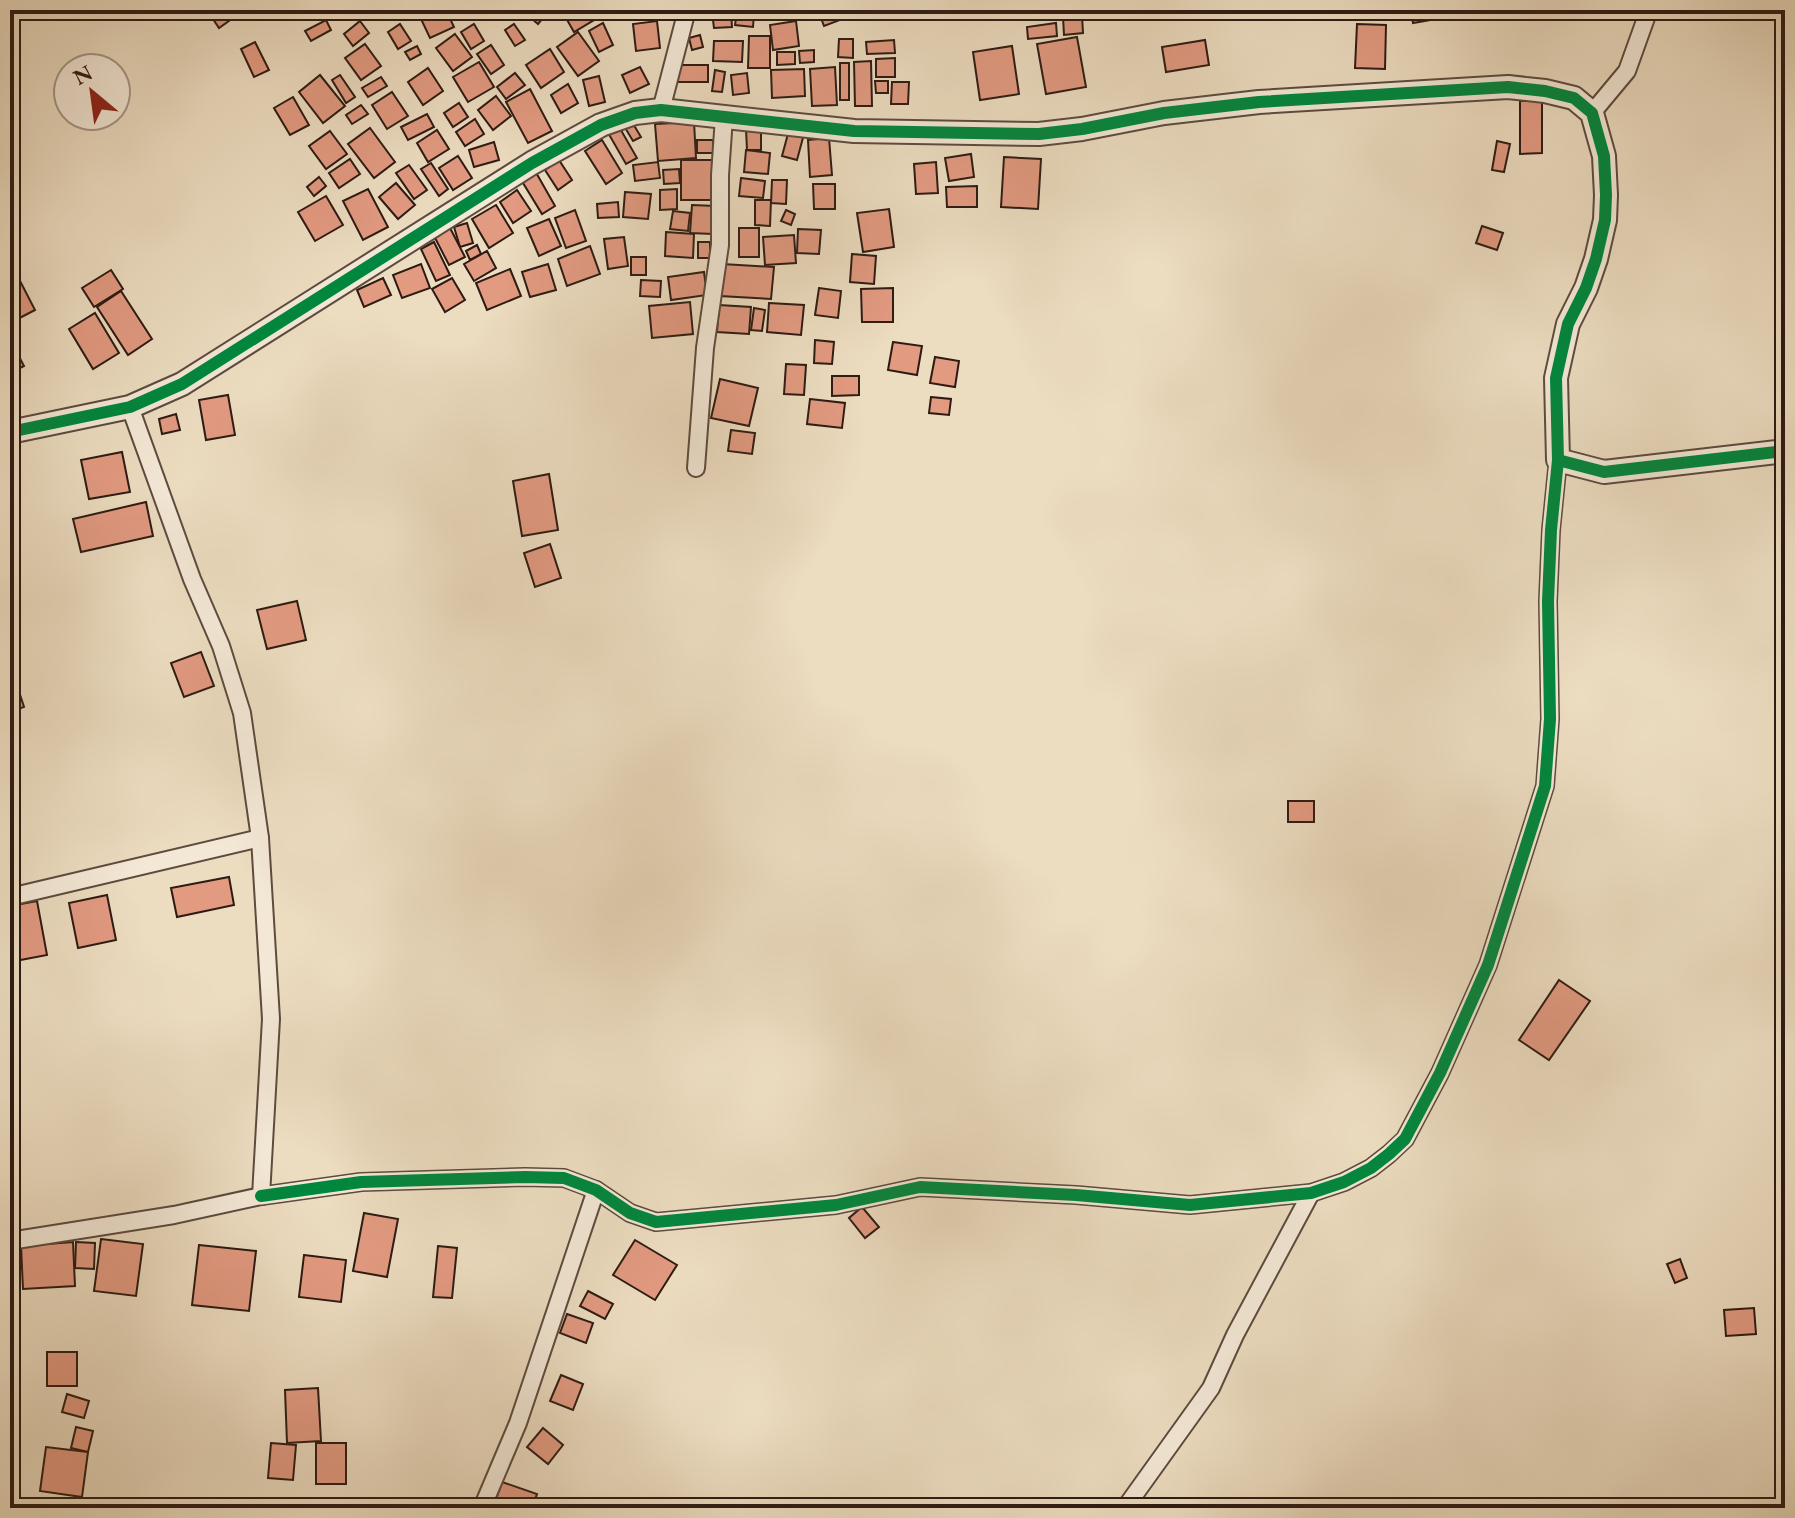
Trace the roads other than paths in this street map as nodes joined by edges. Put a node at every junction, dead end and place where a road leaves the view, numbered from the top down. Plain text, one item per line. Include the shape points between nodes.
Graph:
1 (687, 10) edge
2 (1647, 10) edge
3 (661, 110) junction
4 (1592, 113) junction
5 (724, 117) junction
6 (130, 407) junction
7 (10, 432) edge
8 (1785, 451) edge
9 (1558, 460) junction
10 (696, 468) dead end
11 (260, 838) junction
12 (10, 897) edge
13 (596, 1190) junction
14 (1311, 1193) junction
15 (261, 1196) junction
16 (10, 1241) edge
17 (482, 1508) edge
18 (1125, 1508) edge

1 - 3 street
2 - 4 street via 1627,71
3 - 5 street
3 - 6 street via 601,125 532,163 182,384
4 - 5 street via 1574,98 1508,87 1259,102 1039,134 854,131
4 - 9 street via 1604,156 1605,220 1586,288 1568,324 1556,378
5 - 10 street via 720,245
6 - 7 street
6 - 11 street via 242,713
8 - 9 street via 1604,472
9 - 14 street via 1548,601 1545,786 1488,965 1405,1139 1371,1168
11 - 12 street
11 - 15 street via 271,1019
13 - 14 street via 630,1213 656,1222 836,1205 920,1187 1190,1205
13 - 15 street via 564,1178 525,1177 361,1182
13 - 17 street via 518,1423
14 - 18 street via 1211,1388
15 - 16 street

